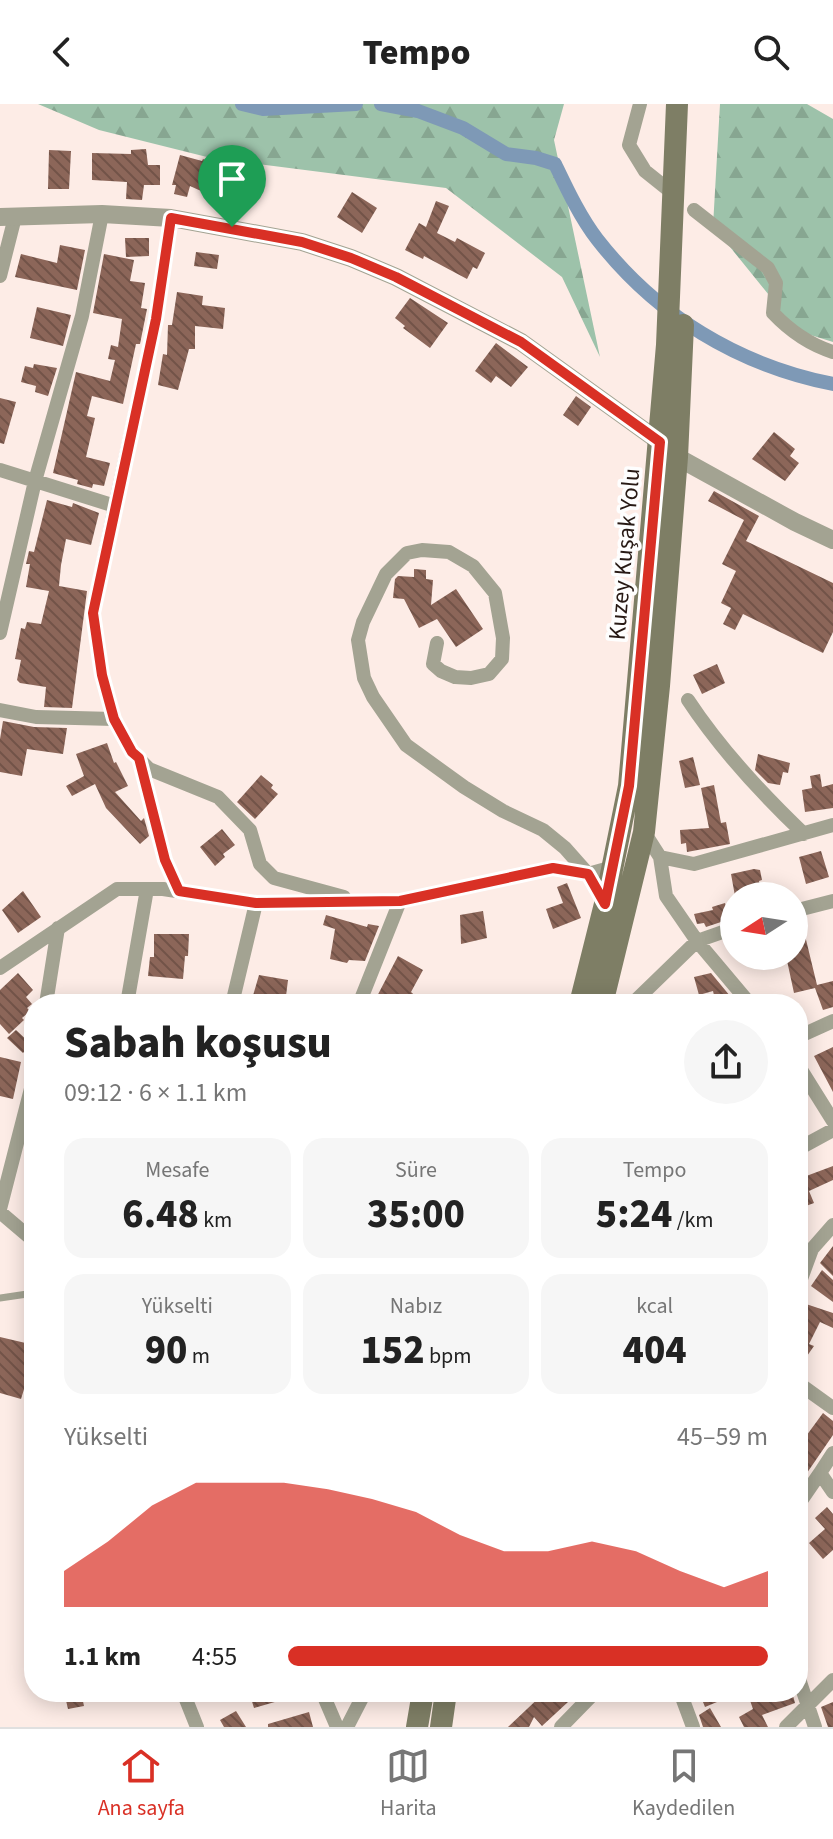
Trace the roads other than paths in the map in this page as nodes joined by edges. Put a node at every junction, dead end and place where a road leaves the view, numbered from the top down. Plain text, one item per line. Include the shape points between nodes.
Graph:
1 (640, 104) edge
2 (677, 104) edge
3 (691, 104) edge
4 (670, 191) dead end
5 (694, 210) dead end
6 (102, 214) junction
7 (7, 217) edge
8 (171, 218) junction
9 (0, 276) edge
10 (677, 283) junction
11 (833, 352) edge
12 (668, 450) junction
13 (0, 470) edge
14 (35, 481) junction
15 (115, 506) junction
16 (833, 540) edge
17 (0, 633) edge
18 (437, 643) dead end
19 (688, 700) dead end
20 (0, 710) edge
21 (114, 719) junction
22 (139, 758) junction
23 (833, 825) edge
24 (644, 832) junction
25 (804, 834) junction
26 (660, 857) junction
27 (613, 867) junction
28 (588, 874) junction
29 (147, 889) junction
30 (179, 891) junction
31 (400, 901) junction
32 (833, 901) edge
33 (359, 902) junction
34 (256, 903) junction
35 (605, 904) junction
36 (808, 907) edge
37 (58, 928) junction
38 (720, 933) edge
39 (697, 941) junction
40 (0, 968) edge
41 (48, 994) edge
42 (129, 994) edge
43 (234, 994) edge
44 (363, 994) edge
45 (582, 994) edge
46 (604, 994) edge
47 (642, 994) edge
48 (742, 994) edge
49 (833, 1021) edge
50 (808, 1032) edge
51 (808, 1085) edge
52 (24, 1116) edge
53 (831, 1131) edge
54 (808, 1144) edge
55 (0, 1211) edge
56 (833, 1225) edge
57 (24, 1232) edge
58 (808, 1260) edge
59 (24, 1294) edge
60 (0, 1298) edge
61 (808, 1390) edge
62 (833, 1408) edge
63 (833, 1453) edge
64 (820, 1473) junction
65 (808, 1490) edge
66 (833, 1492) edge
67 (833, 1680) edge
68 (187, 1702) edge
69 (326, 1702) edge
70 (360, 1702) edge
71 (421, 1702) edge
72 (445, 1702) edge
73 (585, 1702) edge
74 (684, 1702) edge
75 (807, 1702) edge
76 (808, 1705) junction
77 (197, 1727) edge
78 (337, 1727) edge
79 (347, 1727) edge
80 (417, 1727) edge
81 (441, 1727) edge
82 (561, 1727) edge
83 (693, 1727) edge
84 (786, 1727) edge
85 (815, 1727) edge

1 - 4 street via 629,145 645,171
2 - 10 main road, Kuzey Kuşak Yolu
3 - 10 main road, Kuzey Kuşak Yolu
5 - 11 street via 768,268 776,283 773,313 815,346
6 - 7 street
6 - 8 street
6 - 14 street via 82,316
7 - 9 street
8 - 12 street via 302,242 396,277 521,342
8 - 15 street via 156,319
10 - 12 main road, Kuzey Kuşak Yolu
12 - 16 street
12 - 24 main road, Kuzey Kuşak Yolu via 659,686
12 - 27 main road, Kuzey Kuşak Yolu via 629,786
13 - 14 street
14 - 15 street
14 - 17 street
15 - 21 street via 93,613
18 - 28 street via 433,664 441,671 471,678 489,674 502,659 503,649 495,593 473,566 449,552 407,553 378,588 358,640 373,697 406,745 464,787 543,830
19 - 25 street via 762,795
20 - 21 street via 36,717
21 - 22 street
22 - 30 street via 165,860
22 - 33 street via 149,769 218,797 250,830 260,864 274,878
23 - 25 street
24 - 26 street
24 - 46 main road, Kuzey Kuşak Yolu
25 - 26 street via 694,864
26 - 39 street via 666,896
27 - 28 street
27 - 35 main road, Kuzey Kuşak Yolu
28 - 31 street via 553,868
28 - 35 street
29 - 30 street
29 - 37 street via 117,889
29 - 42 street
30 - 34 street
31 - 33 street
31 - 44 street
32 - 36 street
33 - 34 street
34 - 43 street
35 - 45 main road, Kuzey Kuşak Yolu
37 - 40 street
37 - 41 street
38 - 39 street
39 - 47 street
39 - 48 street
49 - 50 street
51 - 53 street
52 - 55 street
53 - 54 street
55 - 57 street
56 - 58 street
59 - 60 lane
61 - 62 street
63 - 64 street
64 - 65 street
64 - 66 street
67 - 76 street
68 - 77 street
69 - 78 street
70 - 79 street
71 - 80 main road
72 - 81 main road
73 - 82 street
74 - 83 street
75 - 76 street
76 - 84 street
76 - 85 street

